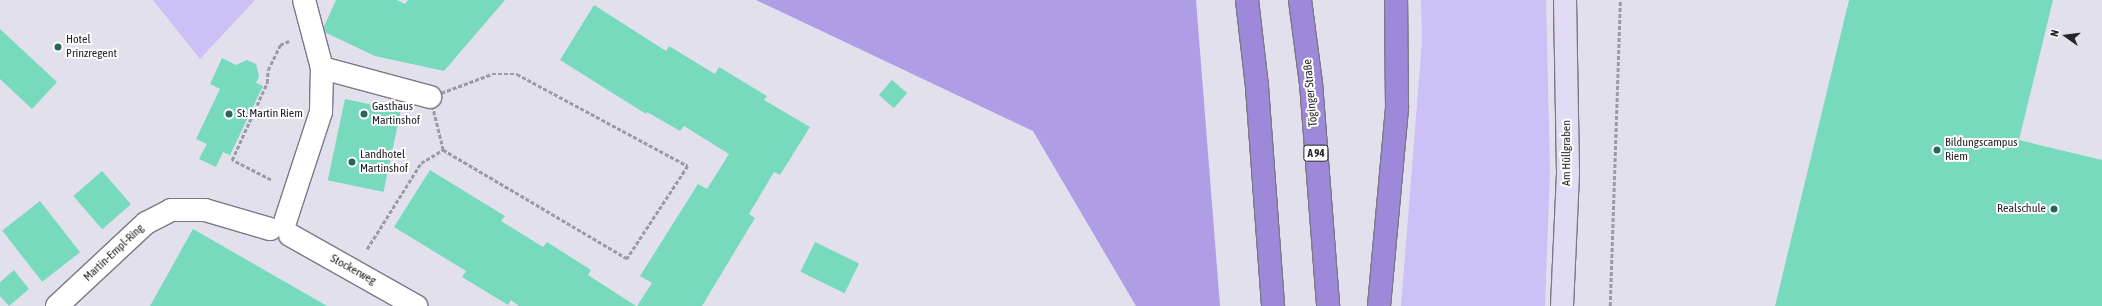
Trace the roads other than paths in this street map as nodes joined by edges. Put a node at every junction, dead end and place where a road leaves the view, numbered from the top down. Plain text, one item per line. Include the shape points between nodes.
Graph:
1 (304, 0) edge
2 (1247, 0) edge
3 (1300, 0) edge
4 (1396, 0) edge
5 (1565, 0) edge
6 (322, 68) junction
7 (430, 97) road end
8 (282, 229) junction
9 (58, 306) edge
10 (416, 306) edge
11 (1273, 306) edge
12 (1328, 306) edge
13 (1379, 306) edge
14 (1562, 306) edge

1 - 6 street
2 - 11 highway
3 - 12 highway, Töginger Straße / A 94 via 1311,82
4 - 13 highway via 1397,107
5 - 14 main road, Am Hüllgraben via 1568,172
6 - 7 street
6 - 8 street via 322,112
8 - 9 street, Martin-Empl-Ring via 205,210 171,210 146,223
8 - 10 street, Stockerweg

